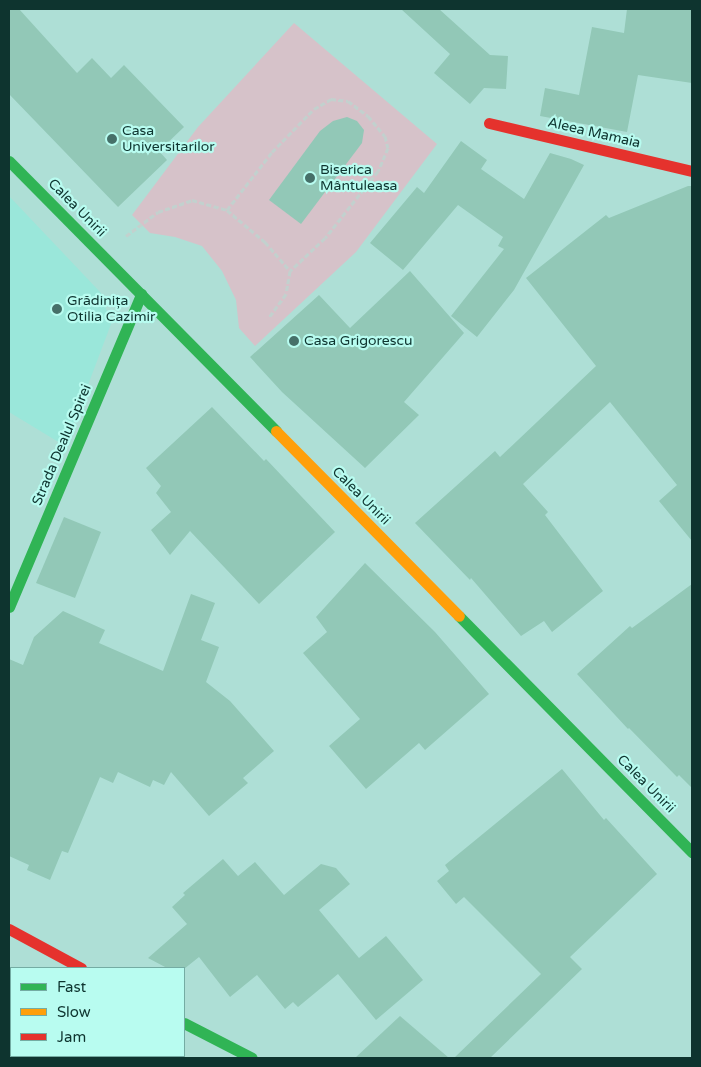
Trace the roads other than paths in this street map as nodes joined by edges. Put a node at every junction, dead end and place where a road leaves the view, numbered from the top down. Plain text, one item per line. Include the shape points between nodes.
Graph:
1 (489, 123) dead end
2 (9, 161) edge
3 (692, 171) edge
4 (141, 294) junction
5 (9, 607) edge
6 (692, 852) edge
7 (9, 929) edge
8 (79, 967) edge
9 (185, 1024) edge
10 (252, 1058) edge

1 - 3 street, Aleea Mamaia
2 - 4 street, Calea Unirii
4 - 5 street, Strada Dealul Spirei
4 - 6 street, Calea Unirii
7 - 8 street
9 - 10 street

